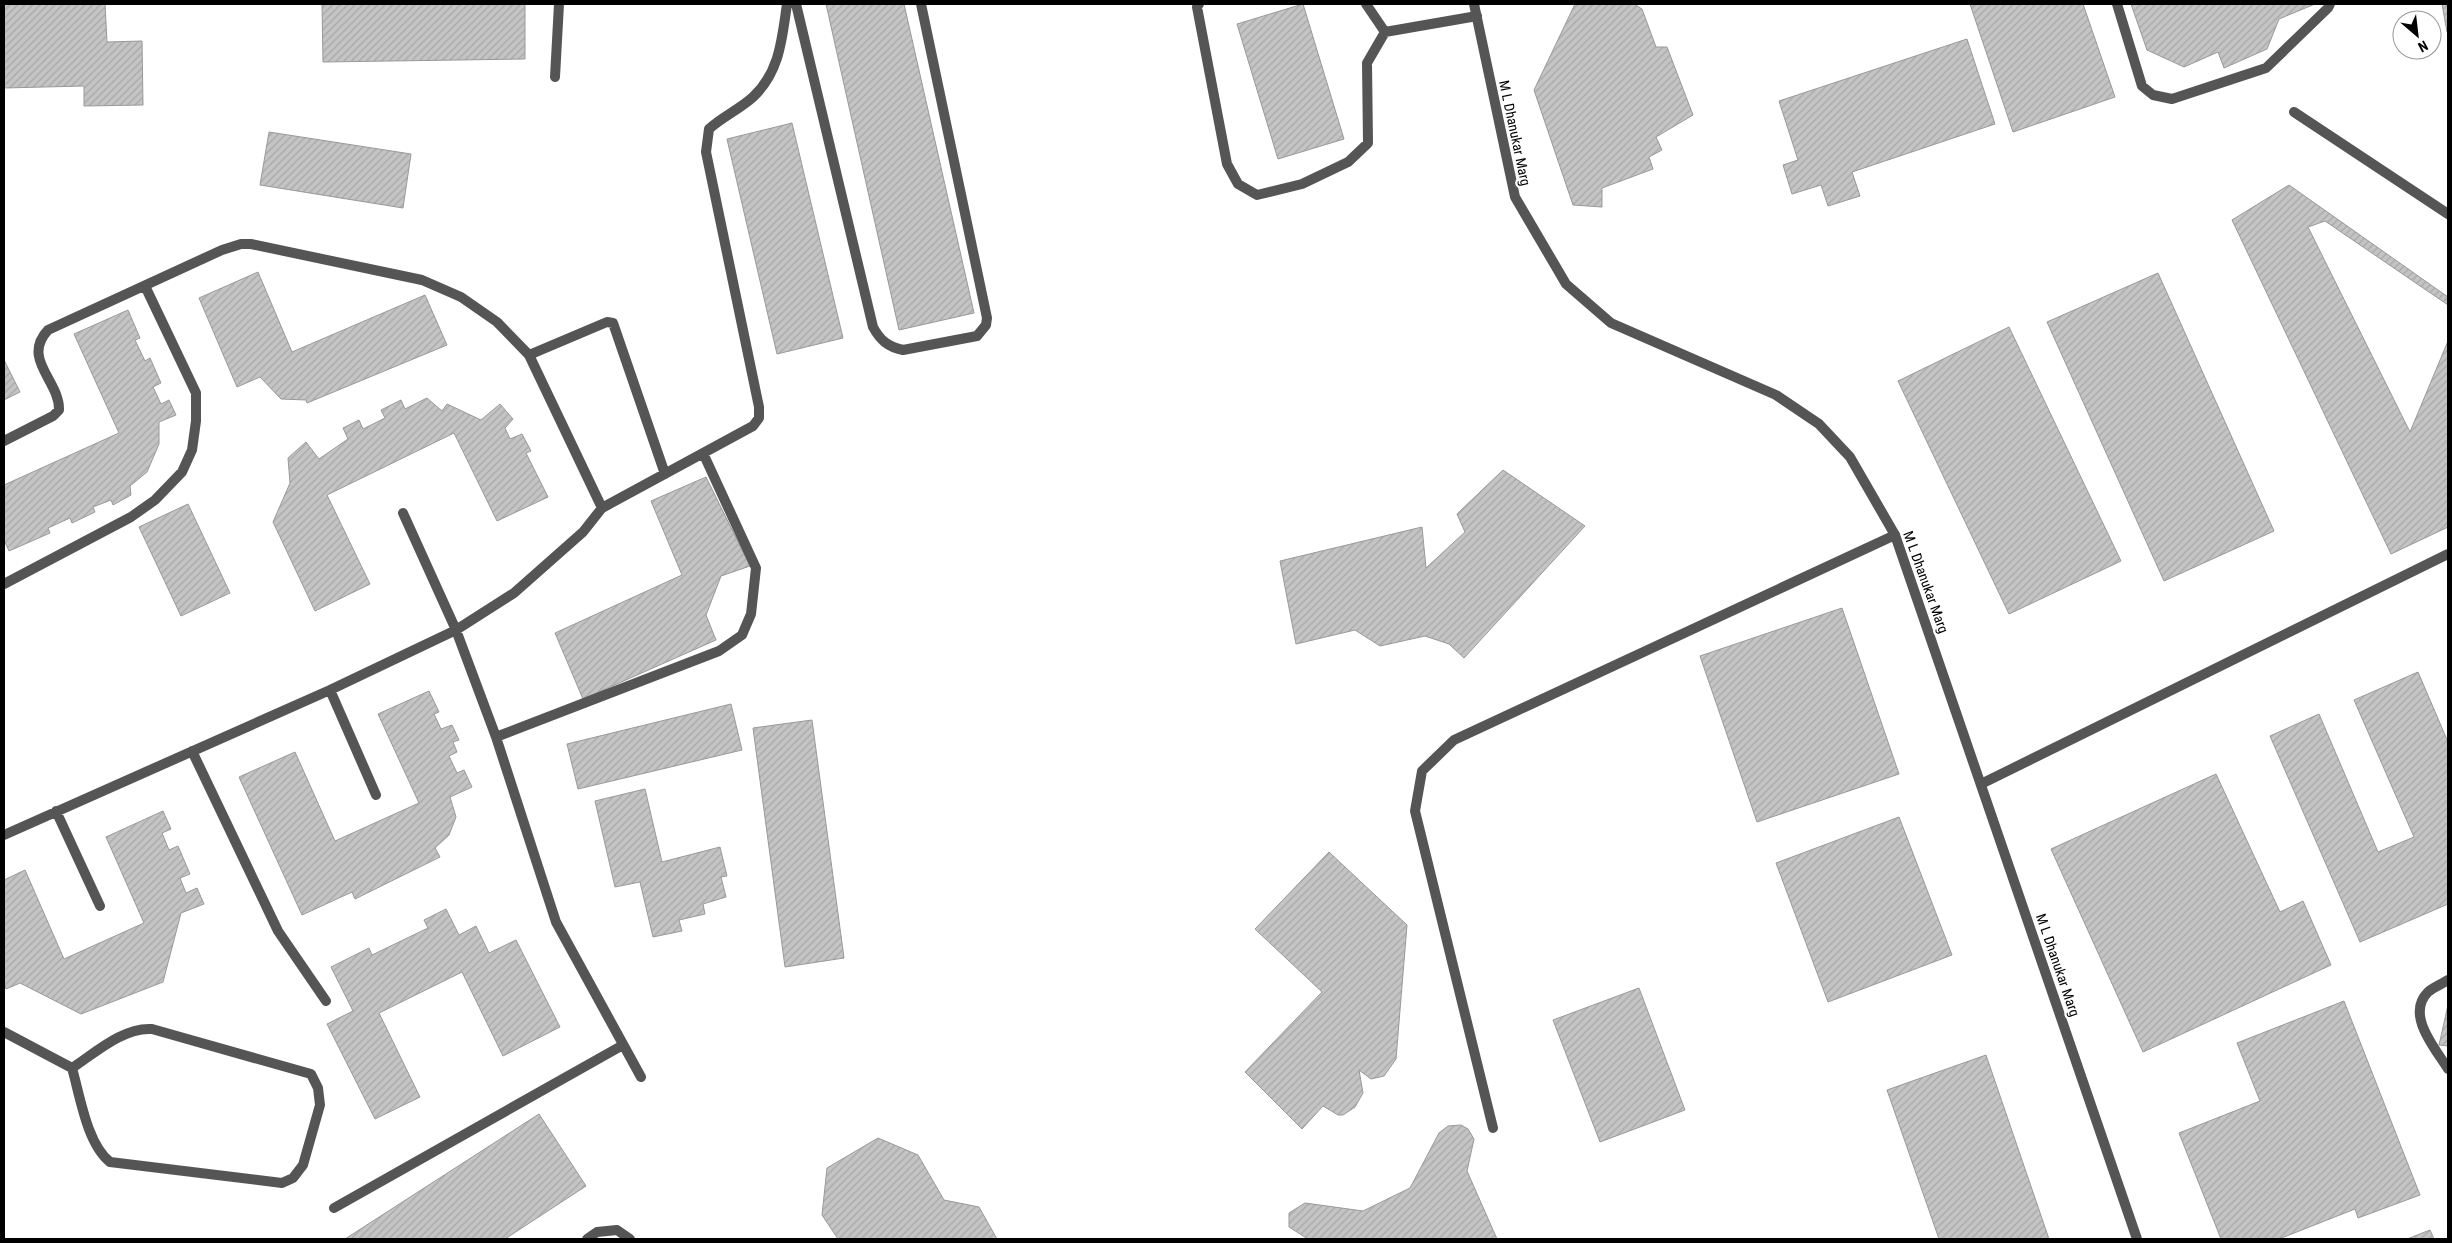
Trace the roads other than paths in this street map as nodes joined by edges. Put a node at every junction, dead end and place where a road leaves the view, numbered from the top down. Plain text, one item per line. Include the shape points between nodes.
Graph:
1 (559, 4) edge
2 (787, 4) edge
3 (796, 4) edge
4 (921, 4) edge
5 (1199, 4) edge
6 (1366, 4) edge
7 (1474, 4) edge
8 (2117, 4) edge
9 (2330, 4) edge
10 (1477, 16) junction
11 (1385, 32) junction
12 (555, 77) dead end
13 (2294, 112) dead end
14 (2448, 214) edge
15 (145, 286) junction
16 (529, 355) junction
17 (4, 441) edge
18 (702, 453) junction
19 (664, 474) junction
20 (602, 508) junction
21 (404, 513) dead end
22 (1895, 535) junction
23 (2448, 554) edge
24 (4, 584) edge
25 (456, 630) junction
26 (330, 690) junction
27 (496, 737) junction
28 (192, 751) junction
29 (1981, 784) junction
30 (376, 795) dead end
31 (56, 811) junction
32 (4, 835) edge
33 (100, 906) dead end
34 (2448, 980) edge
35 (326, 1001) dead end
36 (4, 1032) edge
37 (623, 1045) junction
38 (72, 1068) junction
39 (2448, 1069) edge
40 (641, 1077) dead end
41 (1493, 1128) dead end
42 (334, 1208) dead end
43 (587, 1239) edge
44 (630, 1239) edge
45 (2137, 1239) edge

1 - 12 street
2 - 18 street via 781,50 769,80 752,98 709,129 706,137 706,152 759,418 753,426
3 - 4 street via 873,327 884,343 903,350 977,336 988,318
5 - 11 street via 1196,7 1227,164 1238,184 1258,194 1302,184 1348,162 1368,143 1367,63
6 - 11 street
7 - 10 street, M L Dhanukar Marg
8 - 9 street via 2142,86 2153,95 2172,99 2266,68
10 - 11 street
10 - 22 street, M L Dhanukar Marg via 1515,198 1566,284 1611,324 1776,395 1819,424 1850,457
13 - 14 street
15 - 16 street via 222,250 251,244 422,280 461,297 497,322
15 - 17 street via 48,330 41,337 38,348 40,363 59,402 59,410
15 - 24 street via 196,393 192,450 182,472 155,500 131,517
16 - 19 street via 607,322 613,323
16 - 20 street
18 - 19 street
18 - 27 street via 756,568 751,614 742,635 719,651
19 - 20 street
20 - 25 street via 583,532 514,593
21 - 25 street
22 - 29 street, M L Dhanukar Marg
22 - 41 street via 1454,740 1422,771 1414,811
23 - 29 street
25 - 26 street
25 - 27 street
26 - 28 street
26 - 30 street
27 - 37 street via 556,922
28 - 31 street
28 - 35 street via 278,931
29 - 45 street, M L Dhanukar Marg
31 - 32 street
31 - 33 street
34 - 39 street via 2429,992 2419,1011 2420,1022
36 - 38 street
37 - 40 street
37 - 42 street
38 - 38 street via 94,1144 110,1162 282,1183 293,1178 303,1165 320,1105 316,1080 311,1074 152,1029 141,1028 126,1034
43 - 44 street via 597,1232 617,1230

